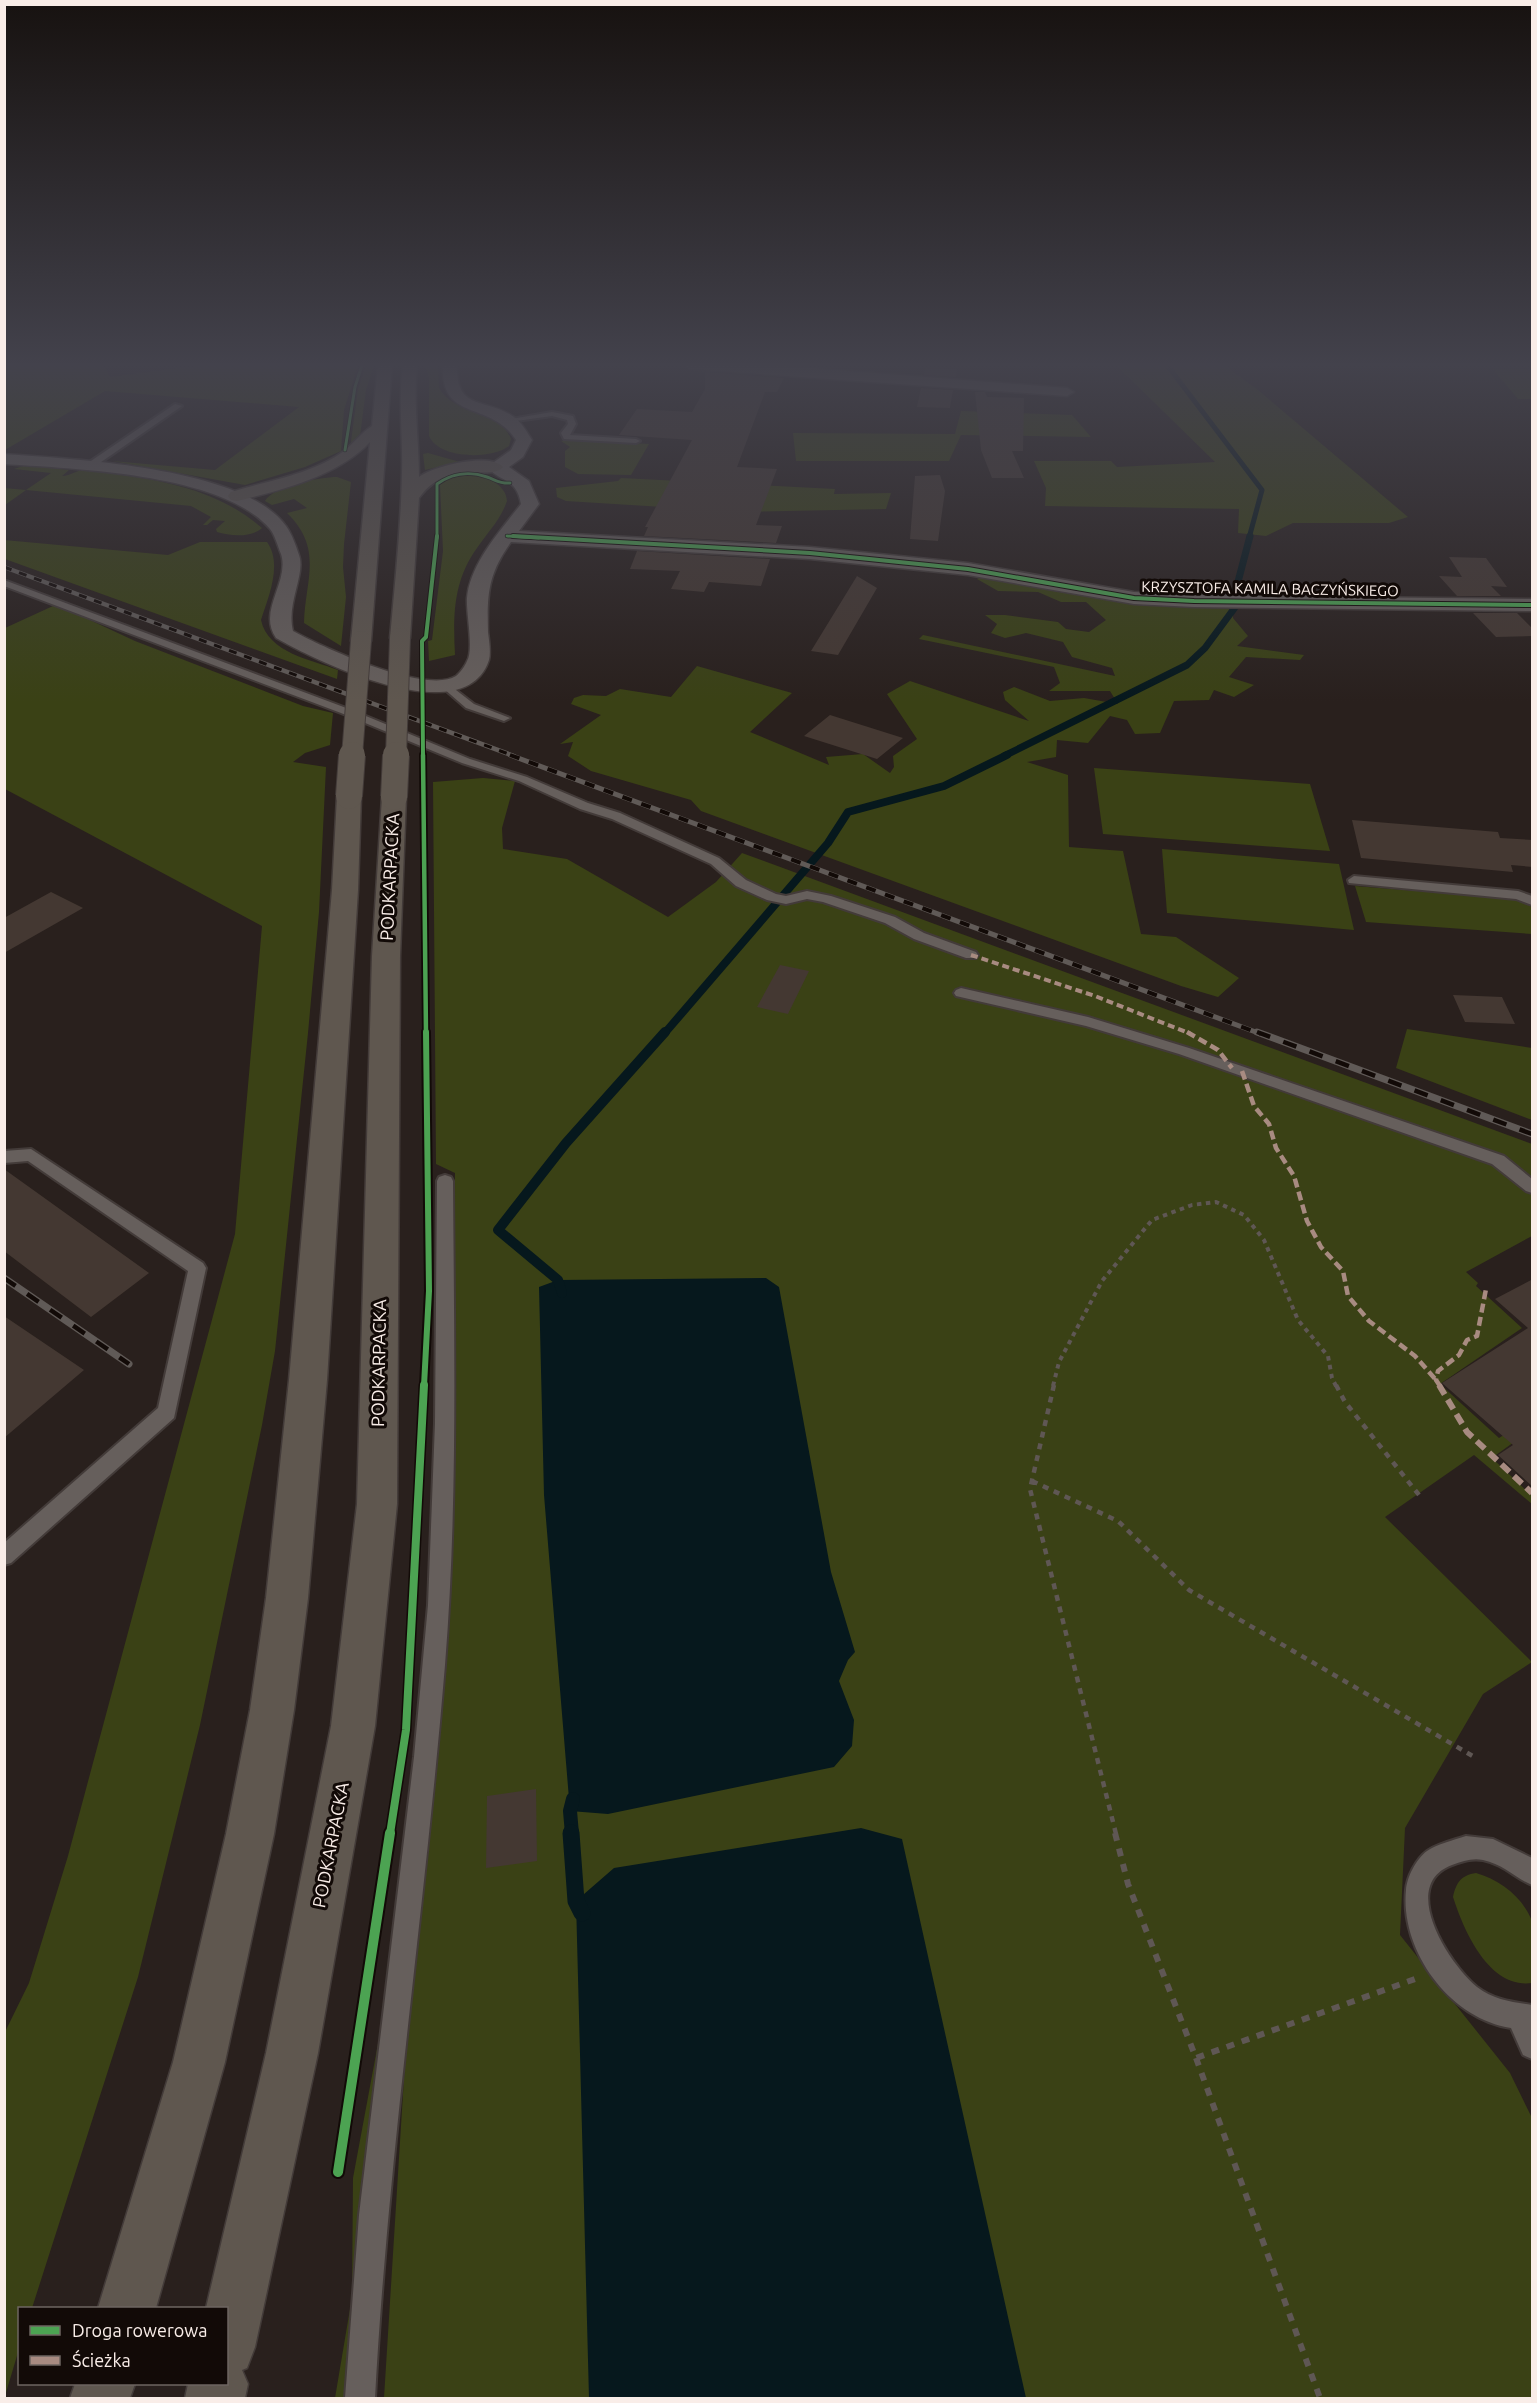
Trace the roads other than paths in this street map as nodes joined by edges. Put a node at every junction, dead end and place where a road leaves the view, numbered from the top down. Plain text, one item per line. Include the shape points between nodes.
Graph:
1 (169, 477) edge
2 (298, 477) edge
3 (364, 477) edge
4 (410, 477) edge
5 (427, 477) edge
6 (514, 477) edge
7 (237, 496) junction
8 (409, 500) junction
9 (507, 536) junction
10 (4, 583) edge
11 (1533, 605) edge
12 (447, 686) junction
13 (504, 718) dead end
14 (1354, 880) dead end
15 (1533, 901) edge
16 (971, 955) dead end
17 (960, 993) dead end
18 (4, 1157) edge
19 (445, 1181) dead end
20 (1533, 1187) edge
21 (4, 1556) edge
22 (1533, 1873) edge
23 (1526, 2018) edge
24 (1533, 2046) edge
25 (127, 2307) edge
26 (228, 2338) edge
27 (360, 2398) edge

1 - 7 street
2 - 7 main road
3 - 25 main road, bridge via 368,535 348,796 345,890 308,1391 287,1598 250,1834 199,2062
4 - 8 main road, PODKARPACKA
5 - 8 main road
6 - 9 street via 529,494 530,504
7 - 12 street via 273,521 286,543 291,558 280,614 283,633 318,653 403,682
8 - 26 main road, PODKARPACKA, bridge via 386,968 377,1504 354,1714 292,2053
9 - 11 street, KRZYSZTOFA KAMILA BACZYŃSKIEGO via 867,558 968,569 1134,598
9 - 12 street via 484,573 477,596 480,659 465,680
10 - 16 lane via 616,816 715,861 741,883 779,898 807,895 826,899 890,920 919,936
12 - 13 lane via 470,706
14 - 15 lane via 1518,895
17 - 20 lane via 1088,1022 1184,1051 1498,1160
18 - 21 lane via 31,1155 197,1268 167,1412
19 - 27 lane via 443,1527 436,1628 420,1805 381,2131
22 - 23 lane via 1501,1853 1473,1847 1452,1850 1435,1859 1423,1875 1416,1895 1426,1945 1441,1969 1464,1994 1492,2011
23 - 24 lane

